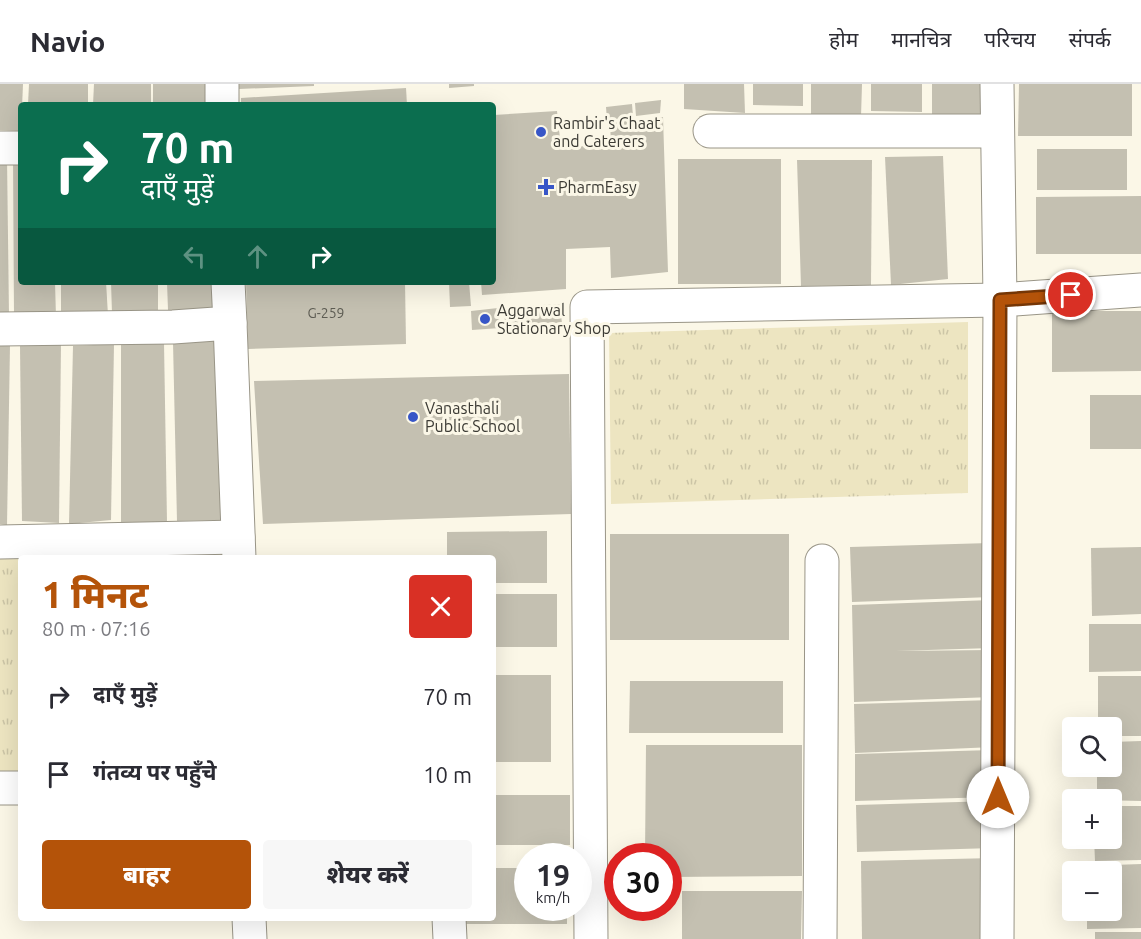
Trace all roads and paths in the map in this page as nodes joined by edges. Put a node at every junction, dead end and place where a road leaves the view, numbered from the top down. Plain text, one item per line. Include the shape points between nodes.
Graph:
1 (222, 84) edge
2 (997, 84) edge
3 (222, 102) edge
4 (710, 131) dead end
5 (997, 131) junction
6 (0, 148) edge
7 (18, 148) edge
8 (228, 285) edge
9 (1141, 290) edge
10 (1000, 300) junction
11 (230, 323) junction
12 (0, 329) edge
13 (0, 542) edge
14 (238, 547) edge
15 (822, 561) dead end
16 (0, 788) edge
17 (18, 788) edge
18 (249, 921) edge
19 (449, 921) edge
20 (250, 939) edge
21 (450, 939) edge
22 (591, 939) edge
23 (820, 939) edge
24 (997, 939) edge

1 - 3 street
2 - 5 street
4 - 5 street
5 - 10 street
6 - 7 street
8 - 11 street
9 - 10 street
10 - 22 street via 587,307
10 - 24 street
11 - 12 street
11 - 14 street
13 - 14 street
15 - 23 street
16 - 17 street
18 - 20 street
19 - 21 street

